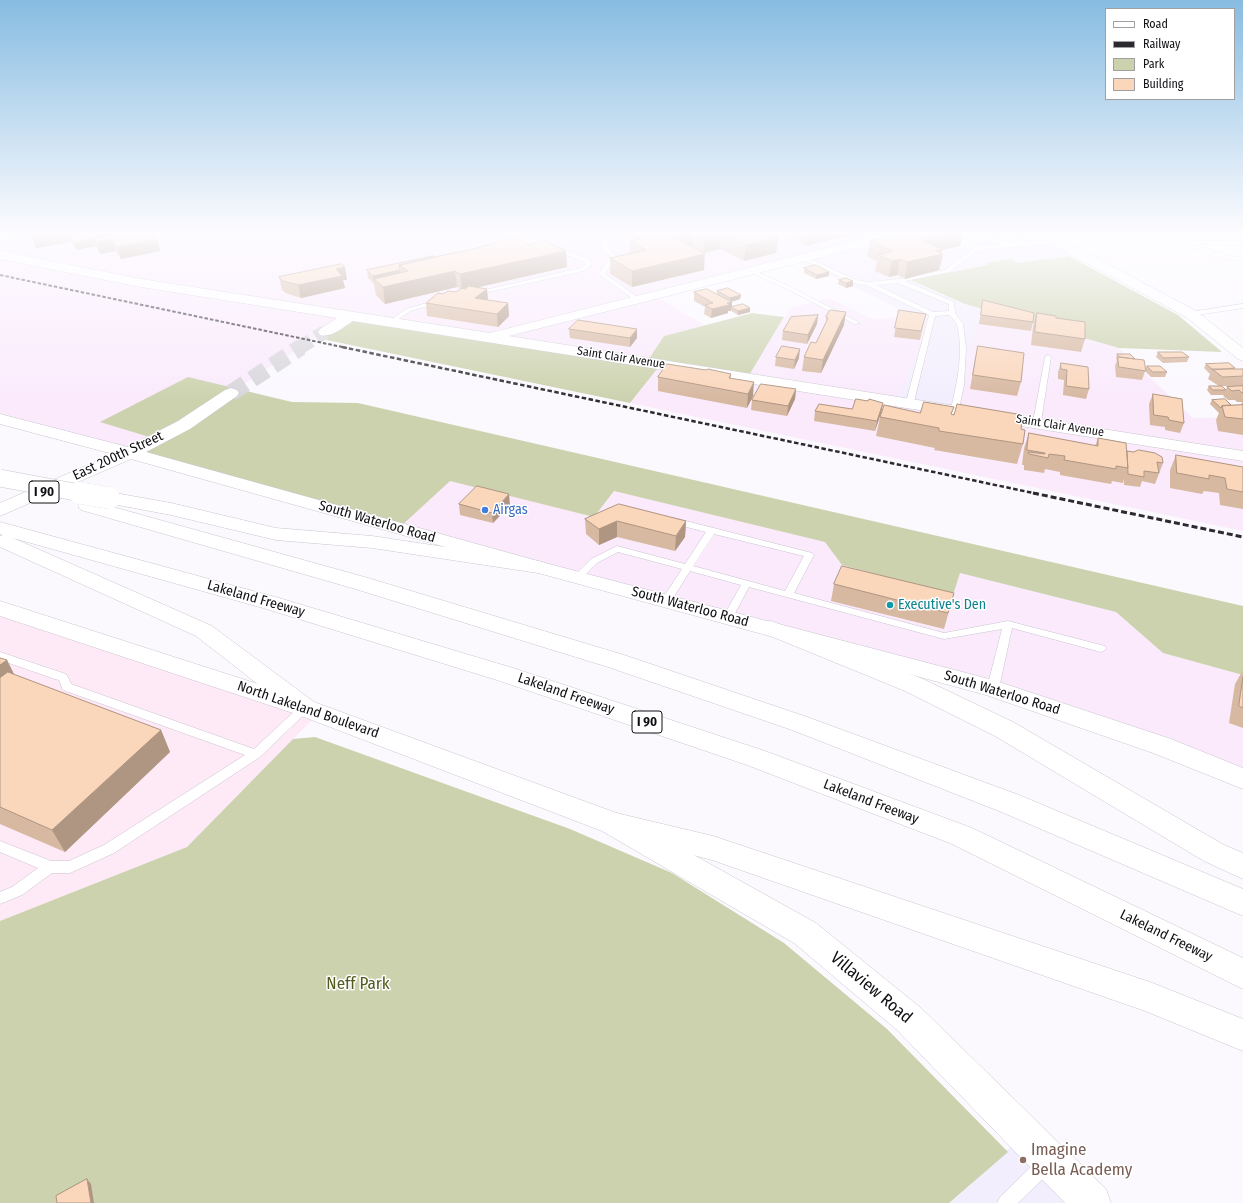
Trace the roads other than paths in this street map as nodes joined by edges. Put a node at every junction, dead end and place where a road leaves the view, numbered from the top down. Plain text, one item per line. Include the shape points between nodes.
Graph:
1 (174, 288) edge
2 (499, 288) edge
3 (622, 288) edge
4 (684, 288) edge
5 (789, 288) edge
6 (878, 288) edge
7 (916, 288) edge
8 (1143, 288) edge
9 (465, 296) edge
10 (443, 300) edge
11 (638, 300) junction
12 (1243, 306) edge
13 (952, 313) junction
14 (932, 314) junction
15 (1191, 314) junction
16 (350, 316) junction
17 (391, 322) junction
18 (857, 323) dead end
19 (325, 332) tunnel mouth
20 (487, 338) junction
21 (1243, 356) edge
22 (1048, 357) dead end
23 (231, 393) tunnel mouth
24 (910, 402) junction
25 (956, 410) junction
26 (0, 419) edge
27 (1037, 422) junction
28 (130, 453) junction
29 (1243, 456) edge
30 (0, 478) edge
31 (99, 502) junction
32 (0, 510) edge
33 (668, 519) edge
34 (712, 530) junction
35 (8, 537) edge
36 (538, 567) junction
37 (687, 567) junction
38 (578, 577) junction
39 (746, 584) junction
40 (788, 595) junction
41 (666, 601) junction
42 (3, 611) edge
43 (728, 617) junction
44 (1008, 624) junction
45 (771, 628) junction
46 (1101, 648) dead end
47 (0, 656) edge
48 (993, 688) junction
49 (305, 708) junction
50 (256, 754) junction
51 (1243, 779) edge
52 (612, 823) junction
53 (0, 846) edge
54 (50, 867) junction
55 (1243, 867) edge
56 (0, 898) edge
57 (1243, 904) edge
58 (1243, 974) edge
59 (1243, 1035) edge
60 (1050, 1161) junction
61 (1006, 1203) edge
62 (1092, 1203) edge

1 - 16 main road, Saint Clair Avenue
2 - 9 lane
3 - 11 lane
4 - 11 main road
5 - 18 lane
6 - 14 lane
7 - 13 lane via 952,303
8 - 15 main road
10 - 17 lane via 408,310
11 - 20 main road
12 - 15 lane
13 - 14 lane
13 - 25 lane via 960,324 963,348
14 - 24 lane
15 - 21 main road
16 - 17 main road, Saint Clair Avenue
16 - 19 main road
17 - 20 main road, Saint Clair Avenue
20 - 24 main road, Saint Clair Avenue
22 - 27 lane
23 - 28 main road, East 200th Street via 184,425
24 - 25 main road, Saint Clair Avenue
25 - 27 main road, Saint Clair Avenue
26 - 28 main road, South Waterloo Road
27 - 29 main road, Saint Clair Avenue
28 - 32 main road, East 200th Street
28 - 36 main road, South Waterloo Road
30 - 31 main road, I 90, bridge
31 - 36 main road via 171,509 276,534 372,542
31 - 57 main road, I 90 via 205,540 360,583 616,661 800,724 1009,803
33 - 34 lane
34 - 37 lane
34 - 40 lane via 809,555
35 - 49 main road via 204,631
35 - 58 main road, Lakeland Freeway / I 90 via 271,603 490,669 756,758 962,836
36 - 38 main road, South Waterloo Road
37 - 38 lane via 617,549 594,561
37 - 39 lane
37 - 41 lane
38 - 41 main road, South Waterloo Road
39 - 40 lane
39 - 43 lane
40 - 44 lane via 944,636
41 - 43 main road, South Waterloo Road
42 - 49 main road, North Lakeland Boulevard
43 - 45 main road, South Waterloo Road
44 - 46 lane
44 - 48 lane
45 - 48 main road, South Waterloo Road
45 - 55 main road via 914,685 1004,729 1214,853
47 - 50 lane via 59,676 63,678 67,687
48 - 51 main road, South Waterloo Road via 1162,746
49 - 50 lane
49 - 52 main road, North Lakeland Boulevard
50 - 54 lane via 109,849 70,867
52 - 59 main road via 713,848 1150,997
52 - 60 main road, Villaview Road via 805,933 909,1019
53 - 54 lane
54 - 56 lane via 17,891
60 - 61 lane
60 - 62 main road, Villaview Road

